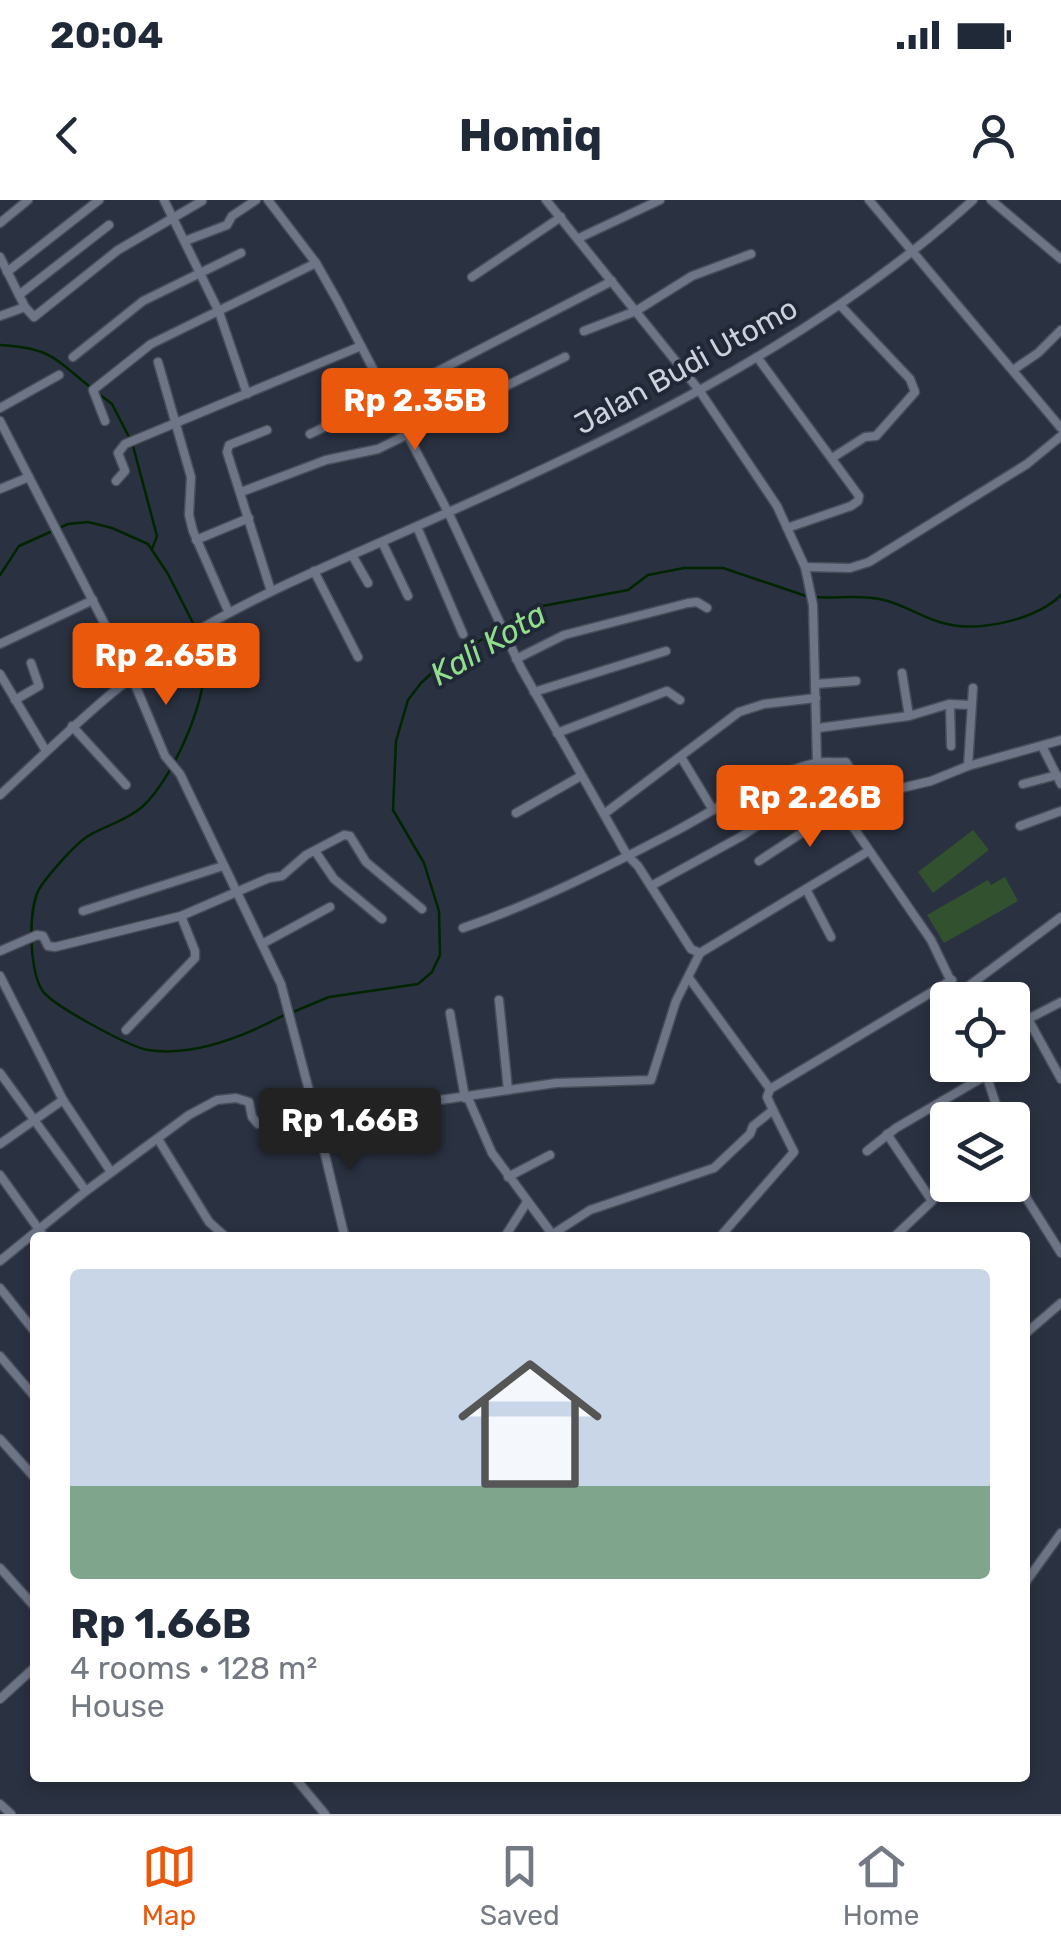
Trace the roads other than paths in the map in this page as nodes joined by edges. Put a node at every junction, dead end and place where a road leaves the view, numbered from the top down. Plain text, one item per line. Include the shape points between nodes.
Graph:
1 (28, 200) edge
2 (99, 200) edge
3 (164, 200) edge
4 (256, 200) edge
5 (269, 200) edge
6 (546, 200) edge
7 (660, 200) edge
8 (870, 200) edge
9 (973, 200) edge
10 (990, 200) edge
11 (202, 201) edge
12 (173, 216) junction
13 (561, 217) junction
14 (0, 223) edge
15 (109, 225) dead end
16 (578, 238) junction
17 (185, 241) junction
18 (914, 250) junction
19 (241, 253) dead end
20 (752, 254) dead end
21 (0, 257) edge
22 (1061, 259) edge
23 (316, 264) junction
24 (7, 272) junction
25 (202, 272) junction
26 (472, 277) dead end
27 (612, 281) junction
28 (19, 296) junction
29 (840, 305) junction
30 (25, 307) junction
31 (636, 311) junction
32 (219, 312) junction
33 (0, 316) edge
34 (1061, 330) edge
35 (584, 332) dead end
36 (361, 346) junction
37 (73, 357) dead end
38 (565, 357) dead end
39 (757, 358) junction
40 (158, 362) dead end
41 (1013, 370) junction
42 (59, 375) dead end
43 (699, 390) junction
44 (247, 394) junction
45 (388, 397) junction
46 (0, 408) edge
47 (0, 420) edge
48 (105, 421) dead end
49 (176, 425) junction
50 (1061, 428) edge
51 (267, 430) dead end
52 (310, 434) dead end
53 (408, 435) junction
54 (1061, 436) edge
55 (832, 458) junction
56 (29, 477) junction
57 (116, 481) dead end
58 (0, 490) edge
59 (240, 492) junction
60 (448, 512) junction
61 (249, 518) junction
62 (417, 526) junction
63 (787, 528) junction
64 (196, 540) junction
65 (382, 542) junction
66 (352, 554) junction
67 (805, 566) junction
68 (314, 571) junction
69 (368, 582) dead end
70 (271, 590) junction
71 (408, 596) dead end
72 (93, 600) junction
73 (707, 608) dead end
74 (229, 613) junction
75 (463, 634) dead end
76 (0, 644) edge
77 (666, 651) dead end
78 (358, 657) dead end
79 (516, 659) junction
80 (31, 663) dead end
81 (902, 673) dead end
82 (0, 674) edge
83 (131, 675) junction
84 (856, 680) dead end
85 (815, 684) junction
86 (973, 688) dead end
87 (534, 692) junction
88 (816, 698) junction
89 (15, 700) junction
90 (680, 700) dead end
91 (950, 704) junction
92 (970, 705) junction
93 (910, 716) junction
94 (72, 726) junction
95 (818, 728) junction
96 (557, 733) junction
97 (1061, 740) edge
98 (951, 746) dead end
99 (1042, 746) junction
100 (46, 751) junction
101 (681, 757) junction
102 (817, 762) junction
103 (968, 766) junction
104 (1058, 774) edge
105 (582, 776) junction
106 (772, 777) junction
107 (1023, 784) dead end
108 (1061, 784) edge
109 (126, 785) dead end
110 (827, 789) junction
111 (0, 794) edge
112 (789, 804) junction
113 (840, 808) junction
114 (713, 810) junction
115 (1061, 811) edge
116 (516, 812) dead end
117 (604, 814) junction
118 (1020, 826) dead end
119 (314, 851) junction
120 (868, 852) junction
121 (627, 855) junction
122 (759, 861) dead end
123 (223, 866) junction
124 (652, 886) junction
125 (806, 890) junction
126 (238, 894) junction
127 (330, 907) dead end
128 (422, 909) dead end
129 (83, 910) dead end
130 (181, 916) junction
131 (1061, 917) edge
132 (382, 918) dead end
133 (464, 928) dead end
134 (831, 937) dead end
135 (262, 944) junction
136 (0, 951) edge
137 (700, 953) junction
138 (0, 976) edge
139 (689, 978) junction
140 (952, 980) joint
141 (978, 982) edge
142 (10, 999) junction
143 (499, 1000) dead end
144 (1061, 1002) edge
145 (0, 1003) edge
146 (450, 1013) dead end
147 (1030, 1018) edge
148 (1030, 1023) edge
149 (126, 1030) dead end
150 (0, 1073) edge
151 (1061, 1079) edge
152 (975, 1082) edge
153 (770, 1089) junction
154 (508, 1090) junction
155 (312, 1094) junction
156 (466, 1098) junction
157 (62, 1100) junction
158 (773, 1110) junction
159 (35, 1117) junction
160 (316, 1117) junction
161 (887, 1134) junction
162 (158, 1140) junction
163 (0, 1144) edge
164 (867, 1150) dead end
165 (550, 1155) dead end
166 (111, 1172) junction
167 (0, 1174) edge
168 (508, 1177) junction
169 (86, 1192) junction
170 (526, 1202) junction
171 (1029, 1202) edge
172 (39, 1228) junction
173 (34, 1232) edge
174 (41, 1232) edge
175 (220, 1232) edge
176 (344, 1232) edge
177 (508, 1232) edge
178 (551, 1232) edge
179 (560, 1232) edge
180 (724, 1232) edge
181 (899, 1232) edge
182 (30, 1236) edge
183 (1061, 1252) edge
184 (0, 1261) edge
185 (0, 1288) edge
186 (1061, 1303) edge
187 (30, 1326) edge
188 (1030, 1330) edge
189 (0, 1356) edge
190 (30, 1390) edge
191 (0, 1439) edge
192 (30, 1472) edge
193 (1061, 1533) edge
194 (0, 1568) edge
195 (1030, 1576) edge
196 (30, 1601) edge
197 (30, 1672) edge
198 (0, 1699) edge
199 (298, 1782) edge
200 (0, 1804) edge
201 (11, 1814) edge
202 (325, 1814) edge

1 - 14 street
2 - 24 street
3 - 12 street
4 - 17 street via 226,225
5 - 23 street
6 - 13 street
7 - 16 street
8 - 18 street
9 - 18 street, Jalan Budi Utomo
10 - 22 street
11 - 12 street
12 - 17 street
12 - 30 street via 36,316
13 - 16 street
13 - 26 street
15 - 28 street
16 - 27 street
17 - 25 street
18 - 29 street, Jalan Budi Utomo
18 - 41 street
19 - 25 street
20 - 31 street via 692,276
21 - 24 street
23 - 32 street
23 - 36 street
24 - 28 street
25 - 32 street
25 - 37 street via 126,312
27 - 31 street
27 - 45 street
28 - 30 street
29 - 39 street, Jalan Budi Utomo
29 - 55 street via 915,392 876,436
30 - 33 street
31 - 35 street
31 - 43 street
32 - 44 street
32 - 48 street via 151,344 95,387
34 - 41 street
36 - 44 street
36 - 45 street
38 - 53 street
39 - 43 street, Jalan Budi Utomo
39 - 55 street
40 - 49 street
41 - 50 street
42 - 46 street
43 - 60 street, Jalan Budi Utomo
43 - 63 street
44 - 49 street
45 - 52 street
45 - 53 street
47 - 56 street
49 - 57 street via 120,447 125,471
49 - 64 street via 191,477 188,515
51 - 59 street via 230,444
53 - 59 street
53 - 60 street
54 - 67 street via 869,562
55 - 63 street via 858,501
56 - 58 street
56 - 72 street
59 - 61 street
60 - 62 street, Jalan Budi Utomo
60 - 79 street
61 - 64 street
61 - 70 street
62 - 65 street, Jalan Budi Utomo
62 - 75 street
63 - 67 street
64 - 74 street
65 - 66 street, Jalan Budi Utomo
65 - 71 street
66 - 68 street, Jalan Budi Utomo
66 - 69 street
67 - 85 street
68 - 70 street, Jalan Budi Utomo
68 - 78 street
70 - 74 street, Jalan Budi Utomo
72 - 76 street
72 - 83 street
73 - 79 street via 688,603 564,635
74 - 83 street, Jalan Budi Utomo
77 - 87 street
79 - 87 street
80 - 89 street via 40,684
81 - 93 street
82 - 89 street
83 - 94 street, Jalan Budi Utomo
83 - 123 street
84 - 85 street
85 - 88 street
86 - 92 street
87 - 96 street
88 - 95 street
88 - 101 street via 738,712
89 - 100 street
90 - 96 street via 667,691
91 - 92 street
91 - 93 street
91 - 98 street
92 - 103 street
93 - 95 street
94 - 100 street, Jalan Budi Utomo
94 - 109 street
95 - 102 street
96 - 105 street
97 - 99 street
99 - 103 street
99 - 104 street
100 - 111 street, Jalan Budi Utomo
101 - 114 street
101 - 117 street
102 - 103 street via 850,764 872,795
102 - 106 street
102 - 110 street
104 - 107 street
104 - 108 street
105 - 116 street
105 - 117 street
106 - 112 street
106 - 114 street
110 - 112 street
110 - 113 street
112 - 124 street
113 - 120 street
113 - 122 street
114 - 121 street
115 - 118 street
117 - 121 street
119 - 126 street via 282,876
119 - 128 street via 350,836 366,862
119 - 132 street via 334,879
120 - 125 street
120 - 140 street
121 - 124 street
121 - 133 street
123 - 126 street
123 - 129 street
124 - 137 street
125 - 134 street
125 - 137 street
126 - 130 street
126 - 135 street
127 - 135 street
130 - 136 street via 55,948 42,936 26,937
130 - 149 street via 194,958
131 - 141 street
135 - 155 street
137 - 139 street
138 - 142 street
139 - 153 street
139 - 154 street via 651,1080
140 - 153 street
142 - 145 street
142 - 157 street
143 - 154 street
144 - 147 street
146 - 156 street
148 - 151 street
150 - 159 street
152 - 161 street
153 - 158 street
154 - 156 street
155 - 156 street
155 - 160 street
156 - 168 street
157 - 159 street
157 - 166 street
158 - 179 street via 714,1168 590,1210
158 - 180 street via 794,1152
159 - 163 street
159 - 169 street
160 - 162 street via 258,1124 248,1102 226,1098 206,1104
160 - 176 street
161 - 164 street
161 - 181 street via 932,1201
162 - 166 street
162 - 175 street
165 - 168 street
166 - 169 street
167 - 172 street
168 - 170 street
169 - 172 street
170 - 177 street
170 - 178 street
171 - 183 street
172 - 173 street
172 - 174 street
182 - 184 street
185 - 187 street
186 - 188 street
189 - 190 street
191 - 192 street
193 - 195 street
194 - 196 street
197 - 198 street
199 - 202 street
200 - 201 street

